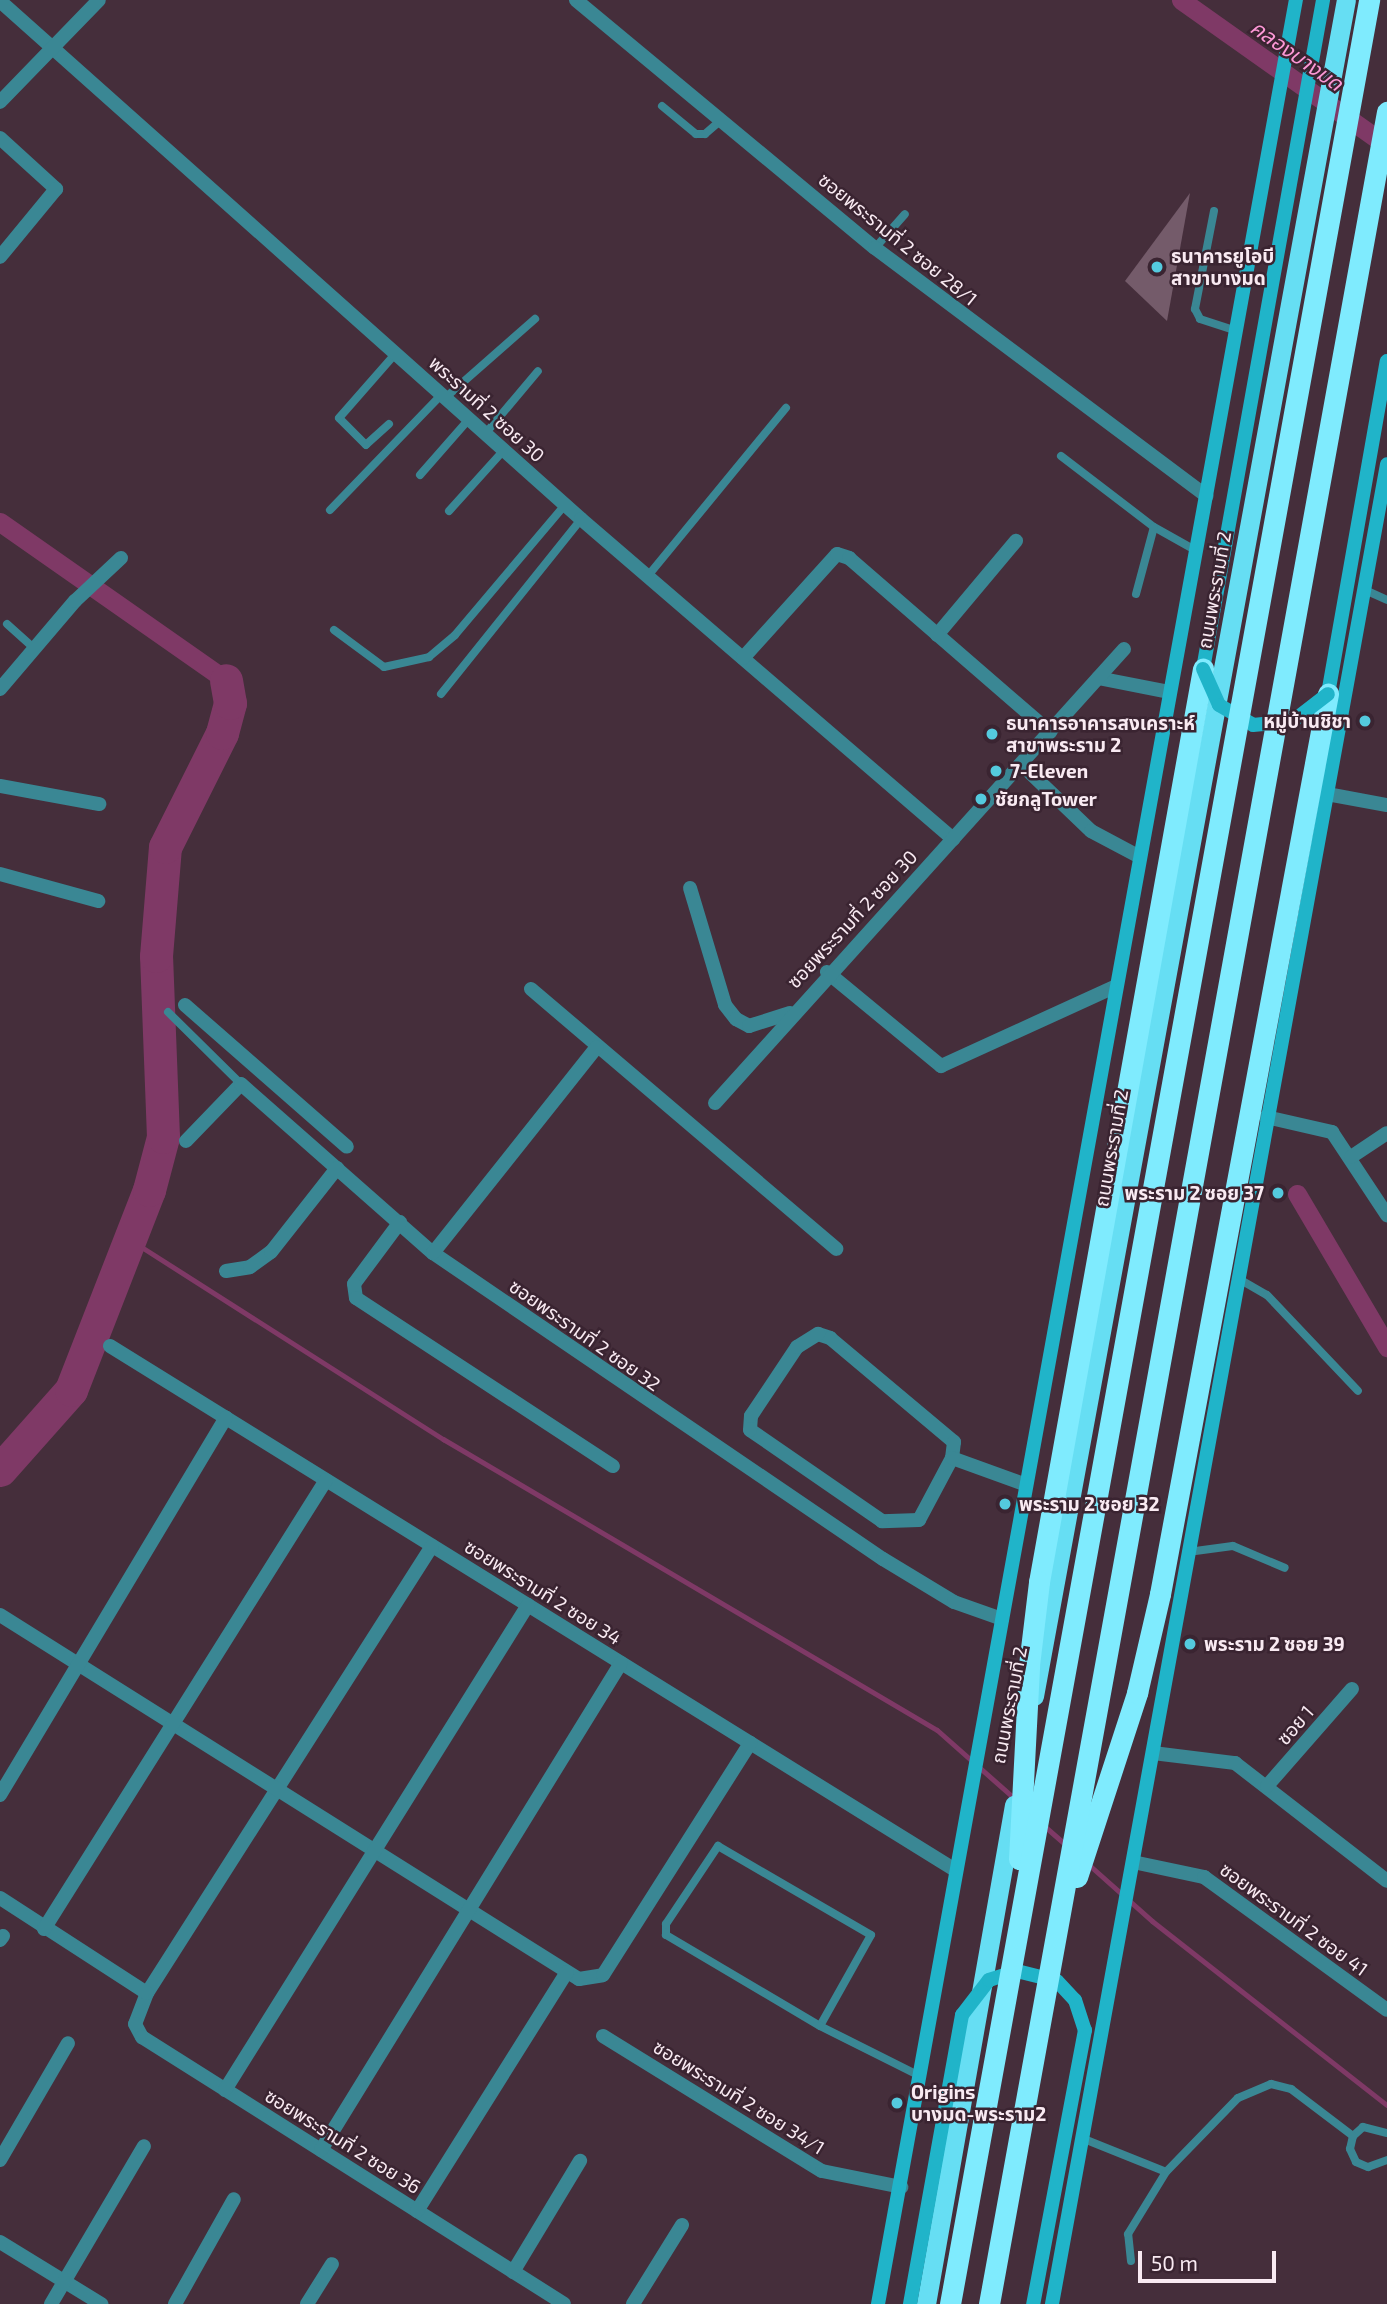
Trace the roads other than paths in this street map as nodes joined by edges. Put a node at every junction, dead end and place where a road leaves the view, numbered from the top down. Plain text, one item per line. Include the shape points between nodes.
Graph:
1 (99, 0) edge
2 (576, 0) edge
3 (1296, 0) edge
4 (1323, 0) edge
5 (1346, 0) edge
6 (1369, 0) edge
7 (0, 1) edge
8 (49, 48) junction
9 (0, 102) edge
10 (662, 106) dead end
11 (1387, 111) edge
12 (720, 121) junction
13 (0, 138) edge
14 (1385, 178) edge
15 (1214, 211) dead end
16 (905, 214) dead end
17 (875, 248) junction
18 (0, 257) edge
19 (535, 318) dead end
20 (1236, 331) junction
21 (396, 353) junction
22 (1387, 361) edge
23 (538, 371) dead end
24 (443, 396) junction
25 (786, 408) dead end
26 (469, 419) junction
27 (389, 424) dead end
28 (485, 433) junction
29 (504, 450) junction
30 (1062, 456) dead end
31 (1387, 464) edge
32 (420, 475) dead end
33 (1206, 496) junction
34 (565, 505) junction
35 (330, 510) dead end
36 (449, 511) dead end
37 (581, 519) junction
38 (1154, 527) junction
39 (1016, 541) dead end
40 (1195, 550) junction
41 (121, 558) dead end
42 (647, 577) junction
43 (1365, 590) junction
44 (1136, 594) dead end
45 (1387, 600) edge
46 (8, 624) dead end
47 (334, 630) dead end
48 (937, 635) junction
49 (34, 648) junction
50 (1125, 649) dead end
51 (743, 658) junction
52 (1203, 669) junction
53 (1098, 678) junction
54 (0, 689) edge
55 (1169, 692) junction
56 (441, 694) dead end
57 (1328, 694) junction
58 (1050, 732) junction
59 (1022, 765) junction
60 (0, 786) edge
61 (1327, 794) junction
62 (99, 804) dead end
63 (1387, 805) edge
64 (953, 839) junction
65 (1138, 856) junction
66 (0, 874) edge
67 (690, 888) dead end
68 (98, 901) dead end
69 (827, 972) junction
70 (1114, 987) junction
71 (531, 989) dead end
72 (185, 1005) dead end
73 (168, 1012) dead end
74 (792, 1012) junction
75 (597, 1047) junction
76 (241, 1084) junction
77 (277, 1086) junction
78 (260, 1102) junction
79 (715, 1103) dead end
80 (1266, 1117) junction
81 (1387, 1133) edge
82 (186, 1141) dead end
83 (347, 1147) dead end
84 (1351, 1157) junction
85 (337, 1168) junction
86 (1387, 1215) edge
87 (400, 1222) junction
88 (836, 1248) dead end
89 (433, 1253) junction
90 (226, 1271) dead end
91 (1239, 1279) junction
92 (110, 1346) dead end
93 (1358, 1391) dead end
94 (226, 1418) junction
95 (952, 1458) junction
96 (613, 1466) dead end
97 (326, 1480) junction
98 (1024, 1484) junction
99 (432, 1546) junction
100 (1188, 1552) junction
101 (1285, 1568) dead end
102 (528, 1605) junction
103 (0, 1615) edge
104 (1002, 1619) junction
105 (621, 1663) junction
106 (79, 1666) junction
107 (1352, 1689) dead end
108 (174, 1723) junction
109 (750, 1743) junction
110 (1153, 1753) junction
111 (1267, 1786) junction
112 (275, 1787) junction
113 (0, 1795) edge
114 (375, 1849) junction
115 (1131, 1868) junction
116 (955, 1870) junction
117 (1387, 1881) edge
118 (0, 1898) edge
119 (468, 1909) junction
120 (44, 1929) junction
121 (1015, 1945) junction
122 (1053, 1951) junction
123 (567, 1972) junction
124 (147, 1993) junction
125 (1387, 2010) edge
126 (820, 2025) junction
127 (603, 2036) dead end
128 (68, 2043) dead end
129 (918, 2075) junction
130 (225, 2090) junction
131 (1387, 2133) edge
132 (1353, 2136) junction
133 (1084, 2139) junction
134 (144, 2146) dead end
135 (321, 2150) junction
136 (0, 2160) edge
137 (1387, 2160) edge
138 (580, 2161) dead end
139 (1166, 2172) junction
140 (901, 2187) junction
141 (234, 2199) dead end
142 (417, 2211) junction
143 (682, 2225) dead end
144 (0, 2242) edge
145 (1131, 2261) dead end
146 (332, 2264) dead end
147 (513, 2272) junction
148 (65, 2282) junction
149 (51, 2304) edge
150 (101, 2304) edge
151 (175, 2304) edge
152 (307, 2304) edge
153 (564, 2304) edge
154 (633, 2304) edge
155 (878, 2304) edge
156 (910, 2304) edge
157 (926, 2304) edge
158 (950, 2304) edge
159 (989, 2304) edge
160 (997, 2304) edge
161 (1033, 2304) edge
162 (1052, 2304) edge

1 - 8 street
2 - 12 street, ซอยพระรามที่ 2 ซอย 28/1
3 - 20 main road, ถนนพระรามที่ 2
4 - 52 main road
5 - 157 highway, ถนนพระรามที่ 2, bridge via 1137,1128 1070,1521 1021,1762
6 - 121 highway, bridge
7 - 8 street, พระรามที่ 2 ซอย 30
8 - 9 street
8 - 21 street, พระรามที่ 2 ซอย 30
10 - 12 lane via 696,134 705,134
11 - 122 highway, bridge
12 - 17 street, ซอยพระรามที่ 2 ซอย 28/1
13 - 18 street via 56,189
14 - 160 highway, bridge
15 - 20 lane via 1195,309 1200,318
16 - 17 lane
17 - 33 street, ซอยพระรามที่ 2 ซอย 28/1
19 - 24 lane
20 - 33 main road, ถนนพระรามที่ 2
21 - 24 street, พระรามที่ 2 ซอย 30
21 - 27 lane via 339,418 366,446
22 - 57 main road
23 - 28 lane
24 - 26 street, พระรามที่ 2 ซอย 30
24 - 35 lane
25 - 42 lane
26 - 28 street, พระรามที่ 2 ซอย 30
26 - 32 lane
28 - 29 street, พระรามที่ 2 ซอย 30
29 - 34 street, พระรามที่ 2 ซอย 30
29 - 36 lane
30 - 38 lane
31 - 43 main road
33 - 40 main road, ถนนพระรามที่ 2
34 - 37 street, พระรามที่ 2 ซอย 30
34 - 47 lane via 455,635 429,657 384,667
37 - 42 street, พระรามที่ 2 ซอย 30
37 - 56 lane
38 - 40 lane
38 - 44 lane
39 - 48 street
40 - 55 main road, ถนนพระรามที่ 2
41 - 49 street
42 - 51 street, พระรามที่ 2 ซอย 30
43 - 45 lane
43 - 61 main road
46 - 49 lane
48 - 51 street via 849,558 837,554
48 - 58 street
49 - 54 street
50 - 53 street, ซอยพระรามที่ 2 ซอย 30
51 - 64 street, พระรามที่ 2 ซอย 30
52 - 57 main road, bridge via 1219,705 1253,725 1293,720
52 - 121 highway, bridge via 1035,1610
53 - 55 street
53 - 58 street, ซอยพระรามที่ 2 ซอย 30
55 - 65 main road, ถนนพระรามที่ 2
57 - 122 highway, bridge via 1151,1640
58 - 59 street, ซอยพระรามที่ 2 ซอย 30
59 - 64 street, ซอยพระรามที่ 2 ซอย 30
59 - 65 street via 1091,831
60 - 62 street
61 - 63 street
61 - 80 main road
64 - 69 street, ซอยพระรามที่ 2 ซอย 30
65 - 70 main road, ถนนพระรามที่ 2
66 - 68 street
67 - 74 street via 725,1005 736,1019 749,1026
69 - 70 street via 941,1066
69 - 74 street, ซอยพระรามที่ 2 ซอย 30
70 - 98 main road, ถนนพระรามที่ 2
71 - 75 street
72 - 77 street
73 - 76 lane
74 - 79 street, ซอยพระรามที่ 2 ซอย 30
75 - 88 street
75 - 89 street
76 - 78 street, ซอยพระรามที่ 2 ซอย 32
76 - 82 street
77 - 78 street
77 - 83 street
78 - 85 street, ซอยพระรามที่ 2 ซอย 32
80 - 84 street via 1332,1132
80 - 91 main road
81 - 84 street
84 - 86 street
85 - 87 street, ซอยพระรามที่ 2 ซอย 32
85 - 90 street via 271,1252 250,1267
87 - 89 street, ซอยพระรามที่ 2 ซอย 32
87 - 96 street via 354,1284 356,1298
89 - 104 street, ซอยพระรามที่ 2 ซอย 32 via 883,1559 954,1602
91 - 93 lane via 1267,1295
91 - 100 main road
92 - 94 street, ซอยพระรามที่ 2 ซอย 34
94 - 97 street, ซอยพระรามที่ 2 ซอย 34
94 - 106 street
95 - 95 street via 925,1515 912,1523 882,1521 748,1425 797,1348 817,1334 830,1338 952,1439
95 - 98 street
97 - 99 street, ซอยพระรามที่ 2 ซอย 34
97 - 108 street
98 - 104 main road, ถนนพระรามที่ 2
99 - 102 street, ซอยพระรามที่ 2 ซอย 34
99 - 112 street, ซอยพระรามที่ 2 ซอย 36
100 - 101 lane via 1233,1546
100 - 110 main road
102 - 105 street, ซอยพระรามที่ 2 ซอย 34
102 - 114 street
103 - 106 street
104 - 116 main road, ถนนพระรามที่ 2
105 - 109 street, ซอยพระรามที่ 2 ซอย 34
105 - 119 street
106 - 108 street
106 - 113 street
107 - 111 street, ซอย 1
108 - 112 street
108 - 120 street
109 - 116 street, ซอยพระรามที่ 2 ซอย 34
109 - 123 street via 603,1975 579,1979
110 - 111 street via 1235,1763
110 - 115 main road
111 - 117 street
112 - 114 street
112 - 124 street, ซอยพระรามที่ 2 ซอย 36
114 - 119 street
114 - 130 street
115 - 125 street, ซอยพระรามที่ 2 ซอย 41 via 1204,1877
115 - 133 main road
116 - 129 main road, ถนนพระรามที่ 2
118 - 120 street
119 - 123 street
119 - 135 street
120 - 124 street
121 - 158 highway, bridge
122 - 159 highway, bridge
123 - 142 street
124 - 130 street, ซอยพระรามที่ 2 ซอย 36 via 135,2024 142,2037
126 - 126 lane via 666,1935 666,1924 712,1848 723,1847 871,1935
126 - 129 lane
127 - 140 street, ซอยพระรามที่ 2 ซอย 34/1 via 821,2171
128 - 136 street
129 - 140 main road, ถนนพระรามที่ 2
130 - 135 street, ซอยพระรามที่ 2 ซอย 36
131 - 132 lane via 1370,2126
132 - 137 lane via 1350,2149 1356,2162 1375,2167
132 - 139 lane via 1282,2084 1259,2086 1225,2108
133 - 139 lane
133 - 162 main road
134 - 148 street
135 - 142 street, ซอยพระรามที่ 2 ซอย 36
138 - 147 street
139 - 145 lane via 1128,2234
140 - 155 main road, ถนนพระรามที่ 2
141 - 151 street
142 - 147 street, ซอยพระรามที่ 2 ซอย 36
143 - 154 street
144 - 148 street
146 - 152 street
147 - 153 street, ซอยพระรามที่ 2 ซอย 36
148 - 149 street
148 - 150 street
156 - 161 main road, bridge via 962,2015 989,1980 1017,1970 1057,1981 1075,2000 1085,2030

